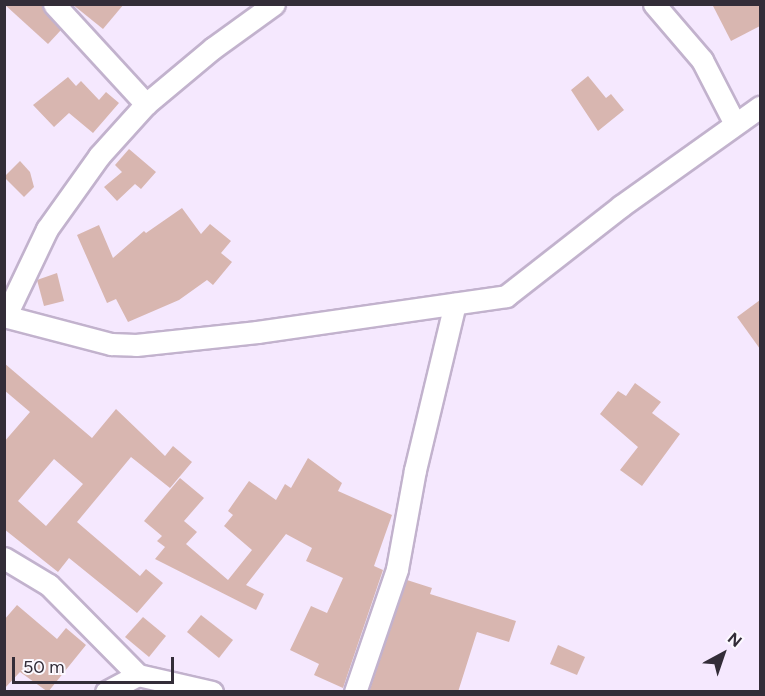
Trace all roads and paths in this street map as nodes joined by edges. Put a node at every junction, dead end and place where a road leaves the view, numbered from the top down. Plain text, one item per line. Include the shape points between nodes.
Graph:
1 (54, 4) edge
2 (274, 4) edge
3 (654, 4) edge
4 (146, 104) junction
5 (760, 107) edge
6 (735, 124) junction
7 (455, 304) junction
8 (5, 315) edge
9 (4, 558) edge
10 (138, 675) junction
11 (106, 692) edge
12 (212, 692) edge
13 (355, 692) edge

1 - 4 street
2 - 4 street
3 - 6 street via 702,60
4 - 8 street via 99,156 47,229
5 - 6 street
6 - 7 street via 506,296
7 - 8 street via 136,345 111,344
7 - 13 street via 415,470 397,569
9 - 10 street via 56,592
10 - 11 street
10 - 12 street

